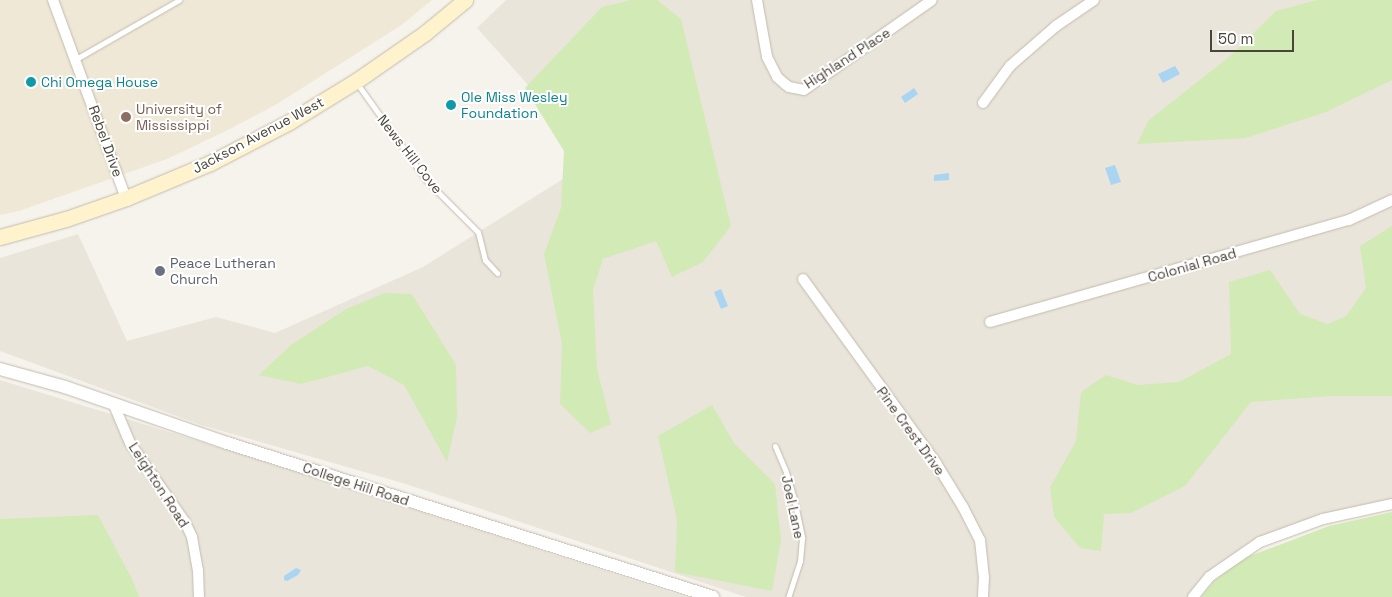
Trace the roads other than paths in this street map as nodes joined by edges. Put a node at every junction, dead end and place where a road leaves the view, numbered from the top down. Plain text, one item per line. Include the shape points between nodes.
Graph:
1 (53, 0) edge
2 (179, 0) edge
3 (465, 0) edge
4 (757, 0) edge
5 (932, 0) edge
6 (1094, 0) edge
7 (76, 59) junction
8 (356, 81) junction
9 (983, 103) dead end
10 (126, 198) junction
11 (1392, 200) edge
12 (0, 237) edge
13 (497, 273) dead end
14 (803, 279) dead end
15 (990, 322) dead end
16 (0, 369) edge
17 (114, 405) junction
18 (775, 446) dead end
19 (1392, 504) edge
20 (199, 597) edge
21 (713, 597) edge
22 (788, 597) edge
23 (983, 597) edge
24 (1193, 597) edge

1 - 7 street, Rebel Drive
2 - 7 lane
3 - 8 main road, Jackson Avenue West via 425,33
4 - 5 street, Highland Place via 767,57 777,77 789,87 804,90
6 - 9 street via 1056,26 1010,66
7 - 10 street, Rebel Drive
8 - 10 main road, Jackson Avenue West via 210,163
8 - 13 lane, News Hill Cove via 427,181 478,232 485,260
10 - 12 main road, Jackson Avenue West
11 - 15 street, Colonial Road via 1349,220
14 - 23 street, Pine Crest Drive via 936,464 963,507 980,540
16 - 17 street, College Hill Road
17 - 20 street, Leighton Road via 130,443 192,537
17 - 21 street, College Hill Road
18 - 22 lane, Joel Lane via 794,499 802,538 800,561
19 - 24 street via 1323,519 1260,542 1209,578

